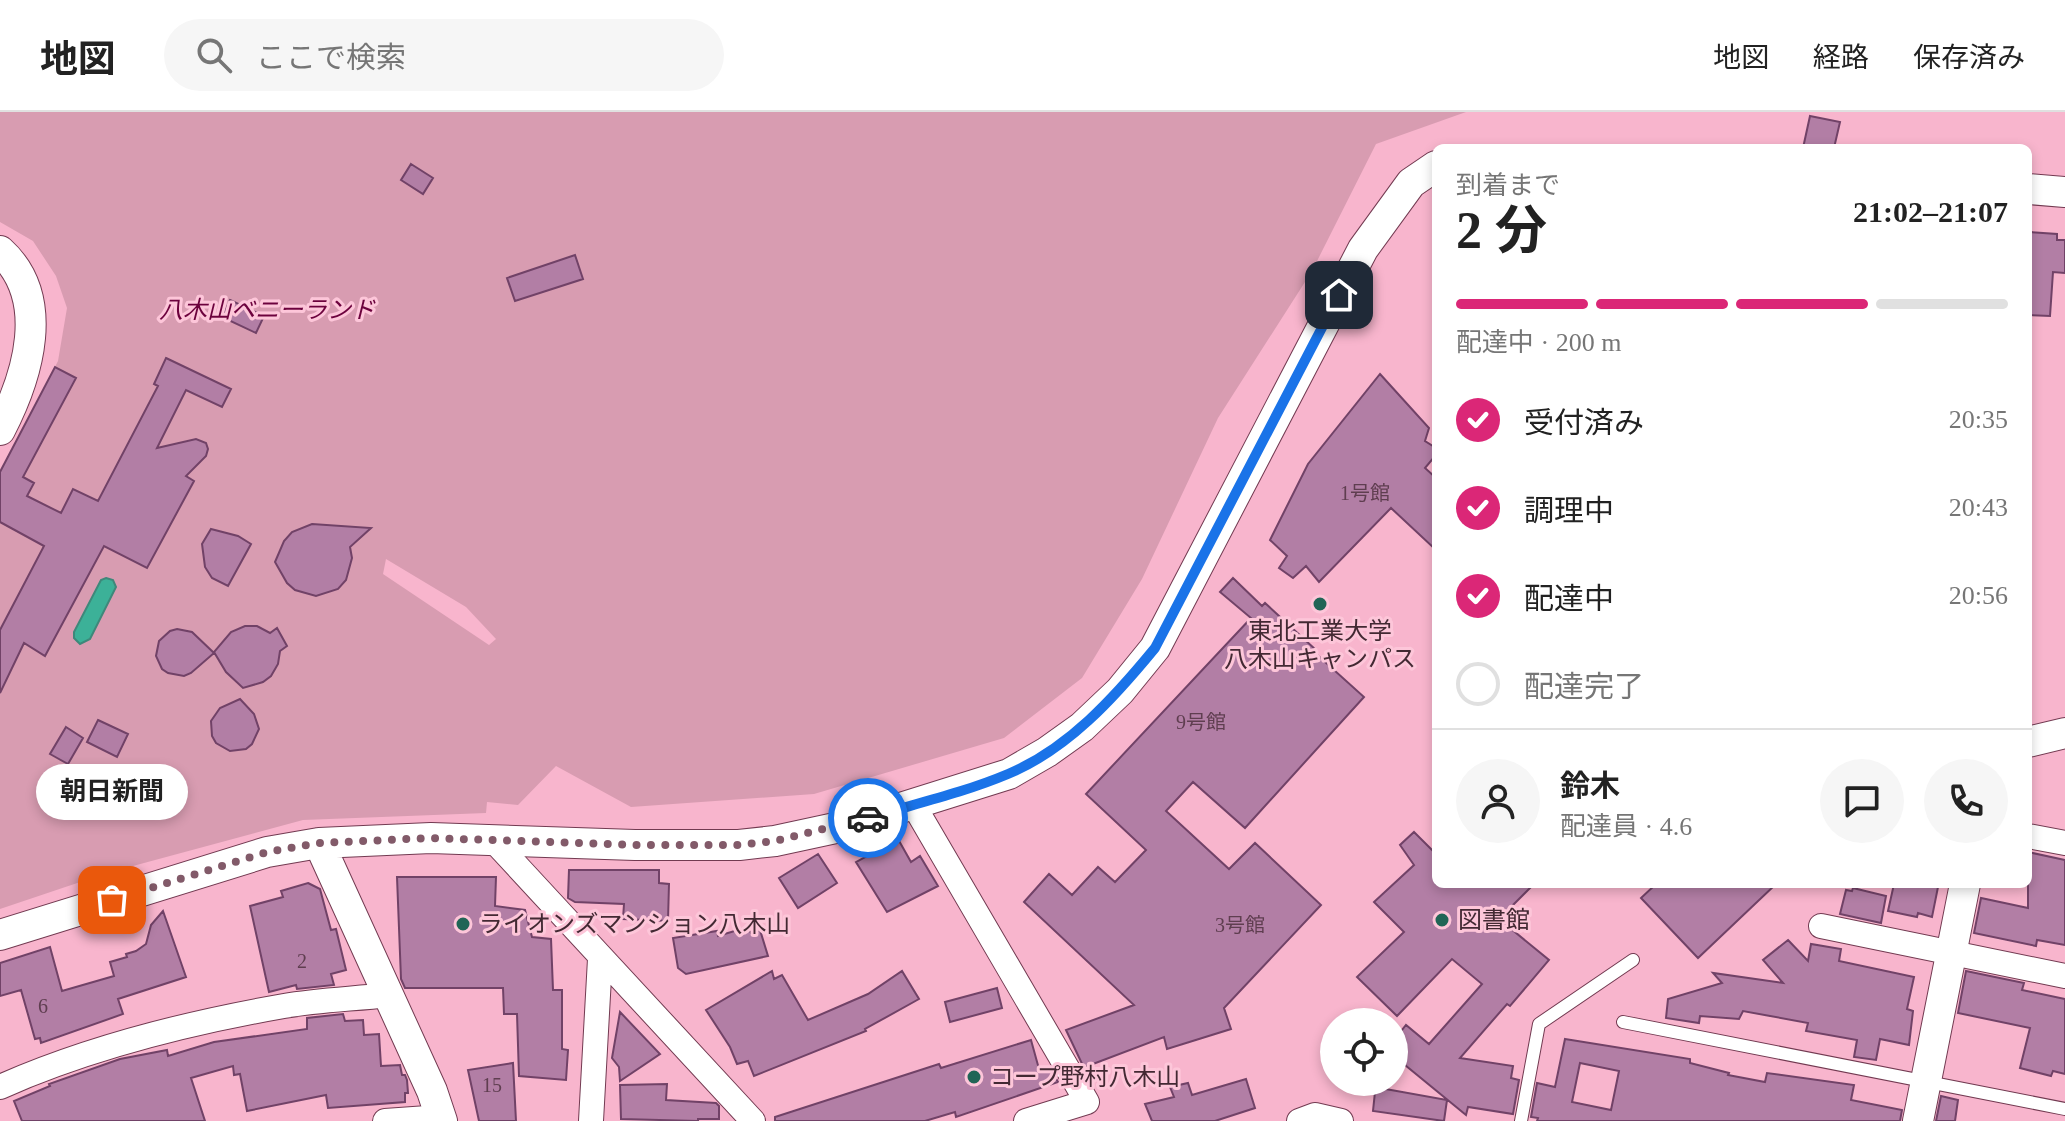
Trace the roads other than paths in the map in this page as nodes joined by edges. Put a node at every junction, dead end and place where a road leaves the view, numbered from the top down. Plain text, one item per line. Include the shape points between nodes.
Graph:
1 (1432, 169) edge
2 (2032, 189) edge
3 (2065, 192) edge
4 (0, 251) edge
5 (0, 430) edge
6 (2065, 733) edge
7 (2032, 741) edge
8 (913, 804) junction
9 (2032, 837) edge
10 (492, 839) junction
11 (319, 843) junction
12 (2065, 843) edge
13 (1964, 888) edge
14 (1821, 926) dead end
15 (0, 935) edge
16 (1951, 954) junction
17 (600, 959) junction
18 (1633, 960) dead end
19 (2065, 976) edge
20 (388, 995) junction
21 (1623, 1022) dead end
22 (1926, 1083) junction
23 (0, 1087) edge
24 (2065, 1109) edge
25 (442, 1119) edge
26 (385, 1121) edge
27 (591, 1121) edge
28 (753, 1121) edge
29 (1026, 1121) edge
30 (1299, 1121) edge
31 (1341, 1121) edge
32 (1521, 1121) edge
33 (1918, 1121) edge

1 - 8 street via 1411,183 1363,249 1155,648 1120,691 1082,727 1009,774
2 - 3 street
4 - 5 street via 21,274 31,337 24,378
6 - 7 street
8 - 10 street via 840,827 739,845
8 - 29 street via 1087,1102
9 - 12 street
10 - 11 street
10 - 17 street
11 - 15 street via 267,852
11 - 20 street
13 - 16 street
14 - 16 street
16 - 19 street
16 - 22 street
17 - 27 street
17 - 28 street
18 - 32 lane via 1539,1024
20 - 23 street via 208,1021 48,1066
20 - 25 street
21 - 22 lane
22 - 24 lane
22 - 33 street
25 - 26 street
30 - 31 street via 1315,1115

